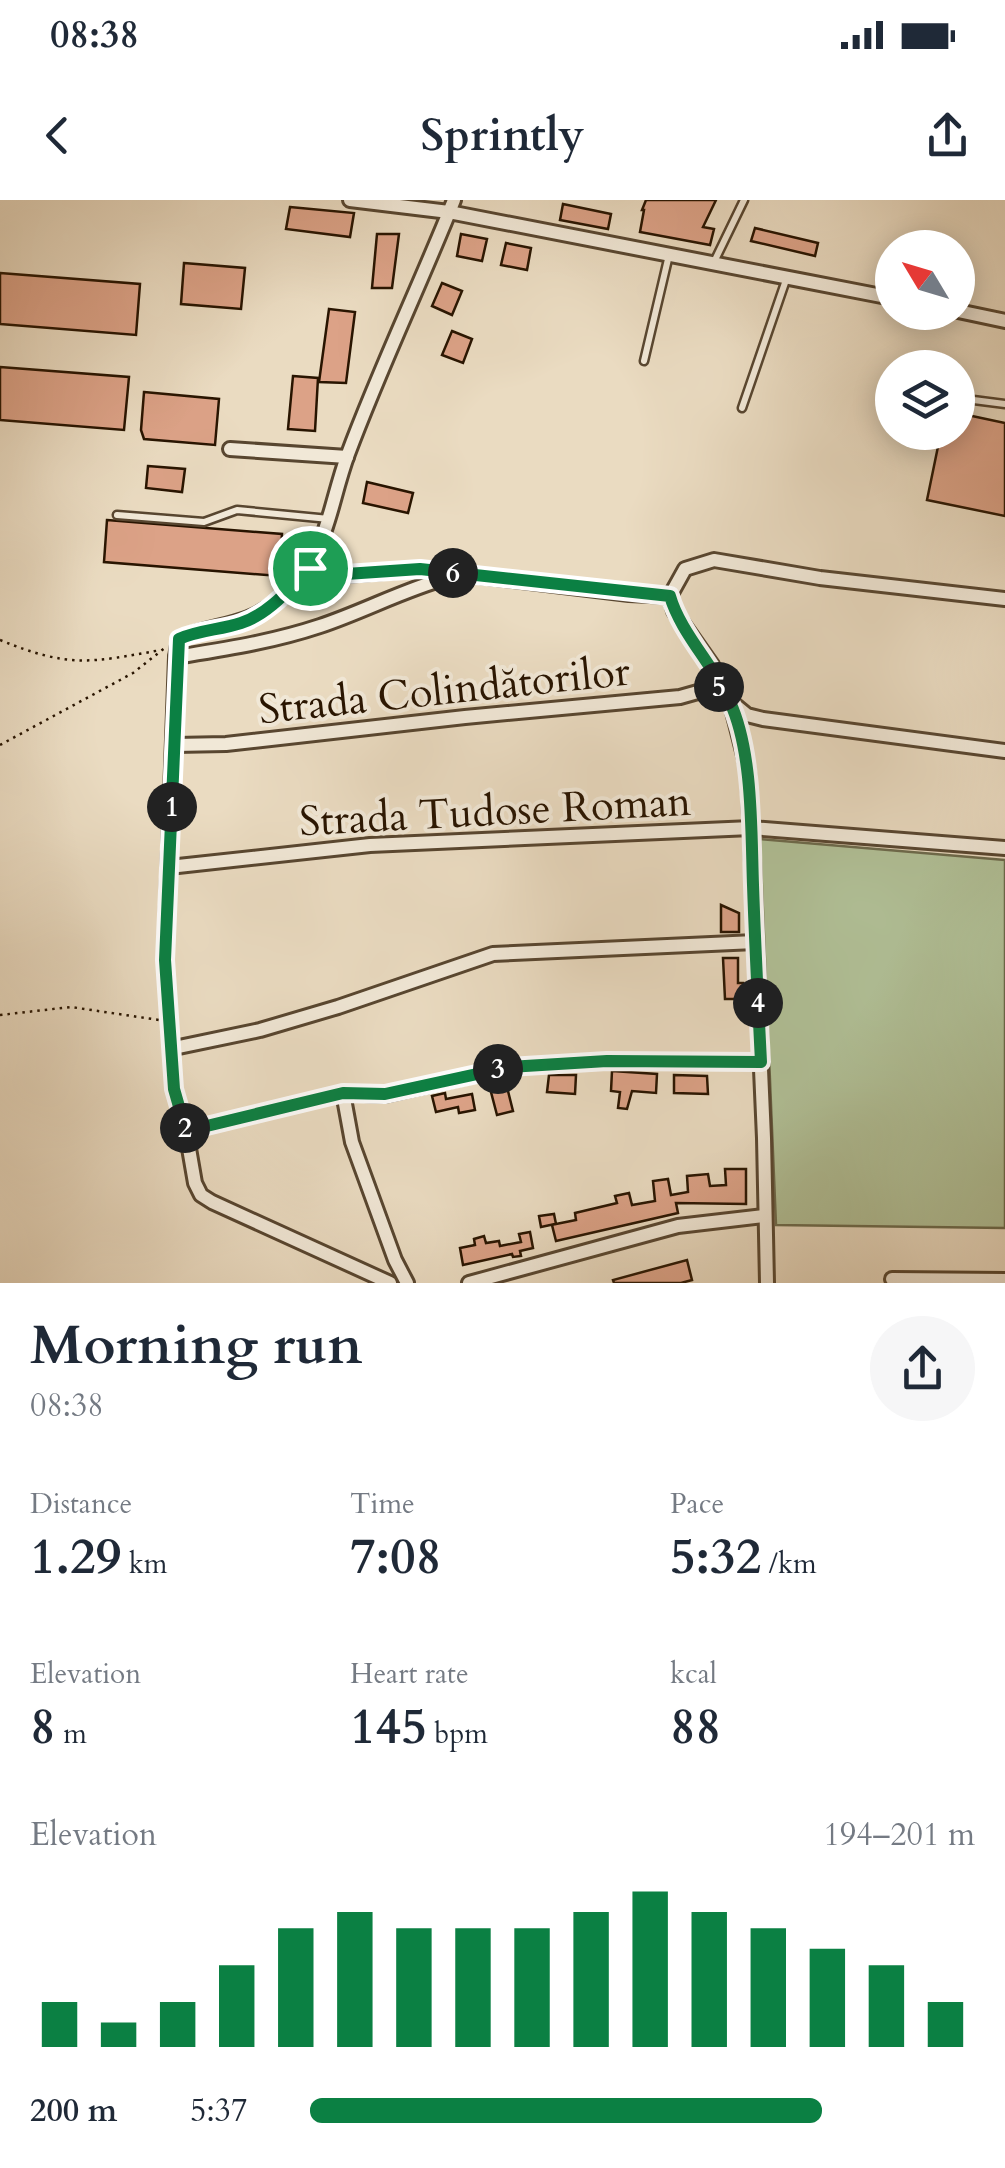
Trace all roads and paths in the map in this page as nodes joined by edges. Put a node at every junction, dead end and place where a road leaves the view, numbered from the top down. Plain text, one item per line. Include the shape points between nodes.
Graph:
1 (350, 200) edge
2 (744, 200) edge
3 (409, 204) edge
4 (451, 206) edge
5 (670, 254) junction
6 (714, 262) junction
7 (788, 276) junction
8 (875, 294) edge
9 (975, 315) edge
10 (1005, 321) edge
11 (644, 361) dead end
12 (975, 400) edge
13 (1005, 404) edge
14 (742, 408) dead end
15 (230, 449) dead end
16 (347, 457) junction
17 (117, 514) dead end
18 (330, 520) junction
19 (310, 568) junction
20 (460, 574) junction
21 (670, 596) junction
22 (1005, 600) edge
23 (179, 639) junction
24 (0, 640) edge
25 (162, 650) junction
26 (176, 657) junction
27 (718, 686) junction
28 (730, 700) junction
29 (0, 745) edge
30 (175, 745) junction
31 (1005, 751) edge
32 (751, 828) junction
33 (1005, 848) edge
34 (169, 867) junction
35 (755, 942) junction
36 (0, 1014) edge
37 (171, 1021) junction
38 (174, 1048) junction
39 (761, 1062) junction
40 (343, 1093) junction
41 (186, 1131) junction
42 (764, 1216) junction
43 (892, 1279) dead end
44 (1005, 1280) edge
45 (986, 1282) edge
46 (390, 1283) edge
47 (407, 1283) edge
48 (469, 1283) edge
49 (767, 1283) edge

1 - 3 street
2 - 6 lane
3 - 4 street
4 - 5 street
4 - 16 street
5 - 6 street
5 - 11 lane
6 - 7 street
7 - 8 street
7 - 14 lane
9 - 10 street
12 - 13 lane
15 - 16 street
16 - 18 street
17 - 18 lane via 204,522 237,510
18 - 19 street
19 - 20 street
19 - 23 street via 245,622
20 - 21 street
20 - 26 street via 269,642
21 - 22 street via 685,569 714,560
21 - 27 street
23 - 25 path
23 - 26 street
24 - 25 path via 80,663
25 - 29 path via 133,673
26 - 30 street
27 - 28 street
27 - 30 street, Strada Colindătorilor via 662,699
28 - 31 street via 763,719
28 - 32 street via 748,771
30 - 34 street
32 - 33 street, Strada Tudose Roman
32 - 34 street, Strada Tudose Roman via 370,845
32 - 35 street
34 - 37 street via 165,960
35 - 38 street via 493,954 260,1030
35 - 39 street
36 - 37 path via 71,1006
37 - 38 street
38 - 41 street via 174,1089
39 - 40 street via 555,1063 385,1094
39 - 42 street
40 - 41 street
40 - 47 street via 352,1142
41 - 46 street via 201,1195
42 - 48 street via 664,1230
42 - 49 street
43 - 45 street
44 - 45 street

